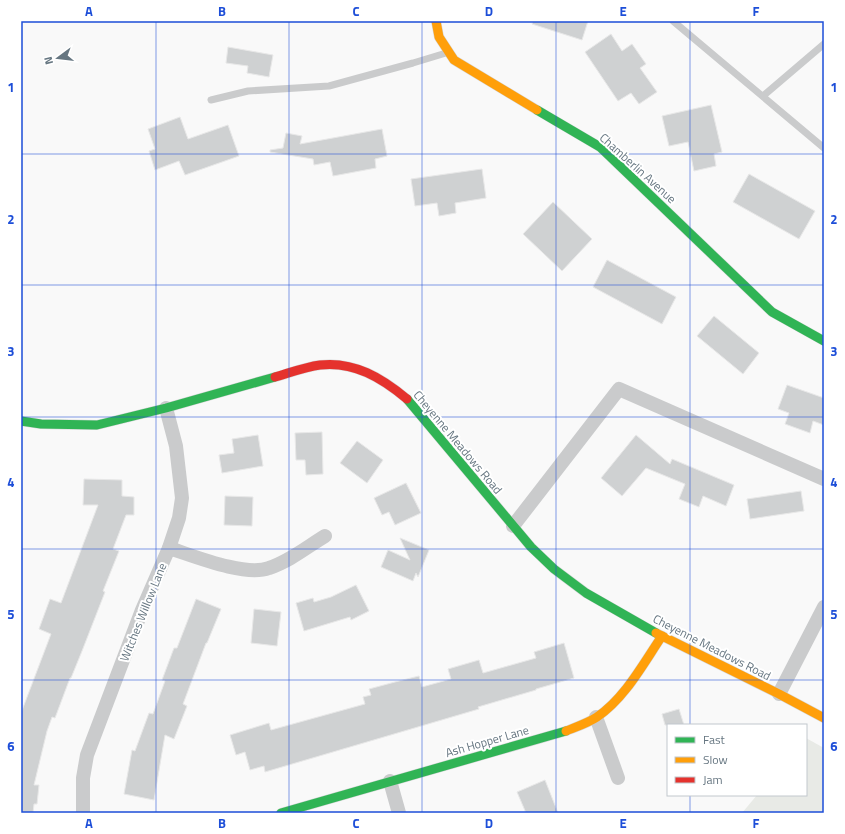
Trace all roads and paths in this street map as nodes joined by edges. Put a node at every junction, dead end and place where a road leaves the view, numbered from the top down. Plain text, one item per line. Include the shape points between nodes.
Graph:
1 (436, 21) edge
2 (673, 21) edge
3 (824, 44) edge
4 (448, 52) junction
5 (763, 96) junction
6 (211, 100) dead end
7 (824, 148) edge
8 (824, 341) edge
9 (166, 408) junction
10 (21, 421) edge
11 (824, 480) edge
12 (513, 526) junction
13 (325, 536) dead end
14 (169, 548) junction
15 (824, 607) edge
16 (662, 636) junction
17 (780, 694) junction
18 (596, 717) junction
19 (824, 718) edge
20 (618, 778) dead end
21 (390, 781) junction
22 (84, 813) edge
23 (281, 813) edge
24 (399, 813) edge

1 - 4 street, Chamberlin Avenue via 439,37
2 - 5 lane
3 - 5 lane
4 - 6 lane via 329,86 248,91
4 - 8 street, Chamberlin Avenue via 454,60 600,147 772,312
5 - 7 lane
9 - 10 street, Cheyenne Meadows Road via 97,425
9 - 12 street, Cheyenne Meadows Road via 319,366 344,366 364,371 388,383 407,399
9 - 14 street, Witches Willow Lane via 176,446 182,498 179,518
11 - 12 street via 619,389
12 - 16 street, Cheyenne Meadows Road via 554,569 586,594
13 - 14 street via 284,562 256,571 224,565
14 - 22 street, Witches Willow Lane via 142,610 87,755 83,778
15 - 17 street
16 - 17 street, Cheyenne Meadows Road
16 - 18 street, Ash Hopper Lane via 611,706
17 - 19 street, Cheyenne Meadows Road
18 - 20 street
18 - 21 street, Ash Hopper Lane via 564,731
21 - 23 street, Ash Hopper Lane
21 - 24 street

